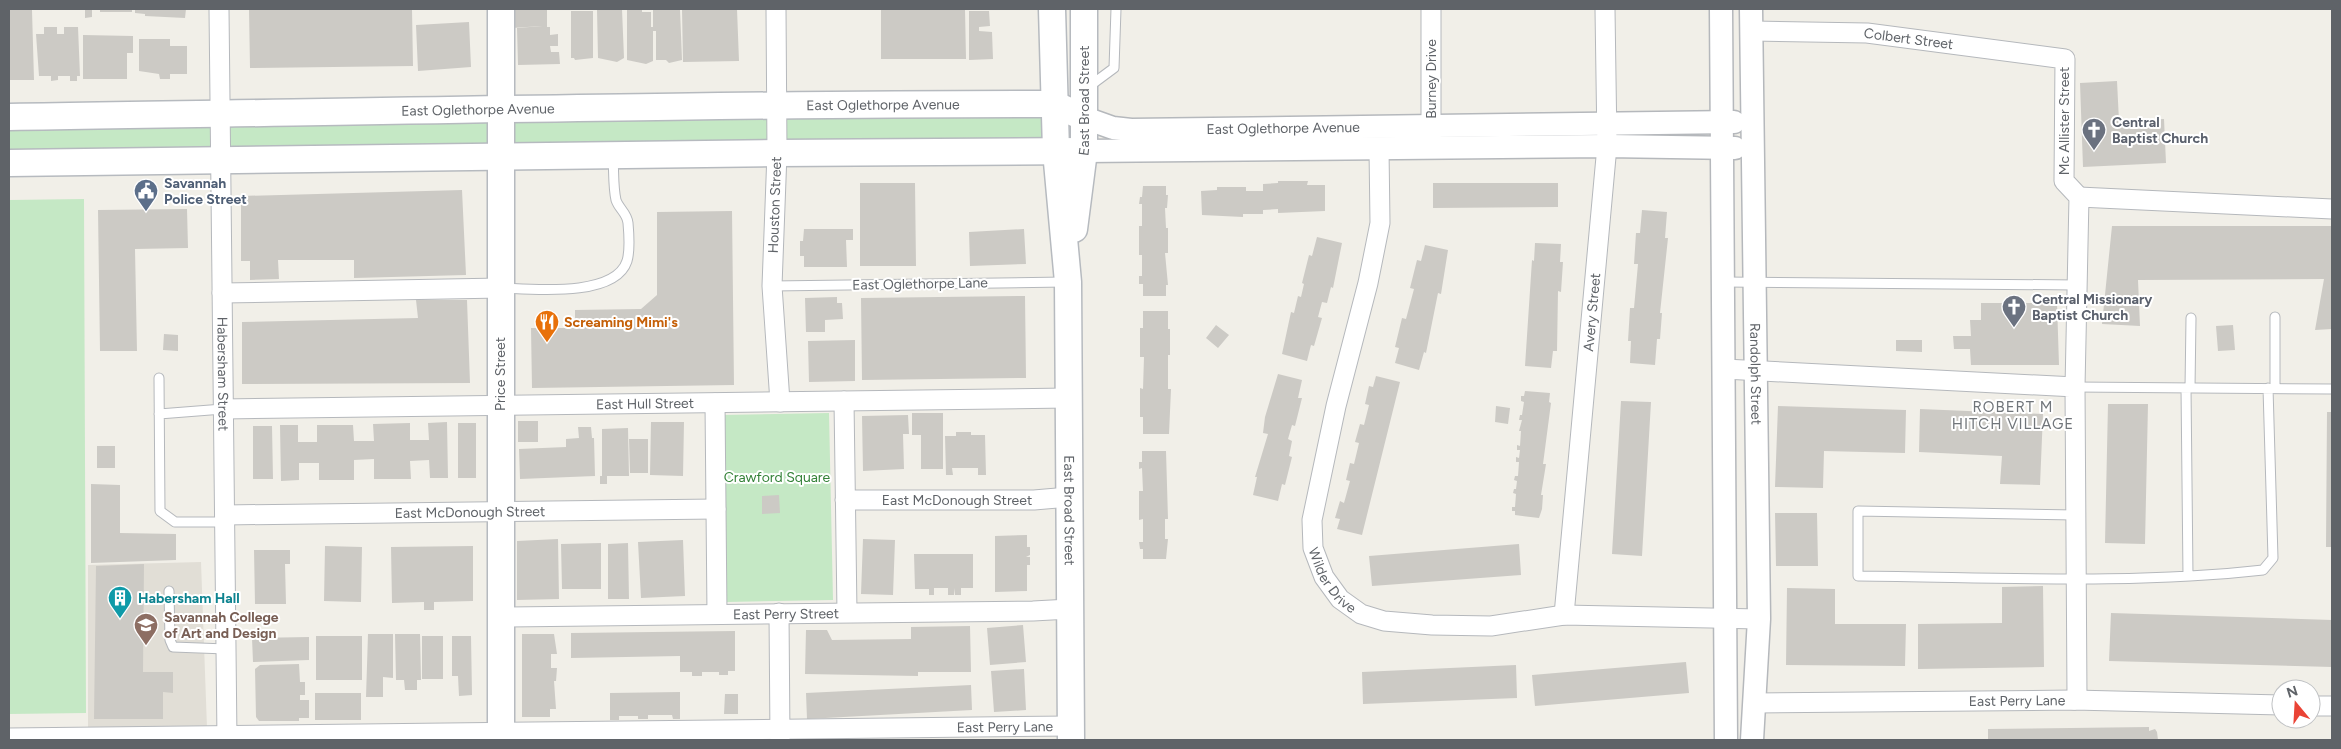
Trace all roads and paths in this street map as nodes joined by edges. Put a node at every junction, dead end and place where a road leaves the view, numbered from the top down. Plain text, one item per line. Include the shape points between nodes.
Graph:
1 (219, 9) edge
2 (501, 9) edge
3 (776, 9) edge
4 (1052, 9) edge
5 (1084, 9) edge
6 (1116, 9) edge
7 (1431, 9) edge
8 (1604, 9) edge
9 (1721, 9) edge
10 (1751, 9) edge
11 (1753, 31) junction
12 (2065, 59) joint
13 (1085, 90) junction
14 (1054, 104) junction
15 (776, 107) junction
16 (502, 108) junction
17 (220, 114) junction
18 (9, 117) edge
19 (1085, 118) junction
20 (1752, 121) junction
21 (1720, 123) junction
22 (1606, 124) junction
23 (1431, 126) junction
24 (1607, 146) junction
25 (1752, 147) junction
26 (1431, 148) junction
27 (1720, 148) junction
28 (1379, 149) junction
29 (1056, 151) junction
30 (1084, 151) junction
31 (777, 153) junction
32 (613, 155) junction
33 (502, 156) junction
34 (221, 160) junction
35 (9, 163) edge
36 (2078, 197) junction
37 (2332, 209) edge
38 (1068, 282) junction
39 (1723, 282) junction
40 (1755, 282) junction
41 (2077, 285) junction
42 (772, 286) junction
43 (501, 288) junction
44 (222, 293) junction
45 (2274, 317) dead end
46 (2191, 318) dead end
47 (1724, 368) junction
48 (1754, 372) junction
49 (159, 378) dead end
50 (2075, 387) junction
51 (2188, 388) junction
52 (2272, 388) junction
53 (2332, 389) edge
54 (1068, 398) junction
55 (844, 401) junction
56 (715, 402) junction
57 (780, 402) junction
58 (500, 405) junction
59 (223, 409) junction
60 (159, 414) junction
61 (1069, 497) junction
62 (845, 500) junction
63 (716, 509) junction
64 (501, 512) junction
65 (2076, 515) junction
66 (225, 519) junction
67 (2188, 576) junction
68 (2076, 578) junction
69 (168, 592) dead end
70 (1070, 609) junction
71 (847, 612) junction
72 (778, 613) junction
73 (717, 614) junction
74 (1564, 616) junction
75 (501, 617) junction
76 (1726, 618) junction
77 (1759, 619) junction
78 (226, 649) junction
79 (2074, 700) junction
80 (1755, 703) junction
81 (2271, 705) edge
82 (1071, 733) edge
83 (780, 735) edge
84 (501, 737) edge
85 (9, 738) edge
86 (227, 739) edge
87 (1726, 740) edge
88 (1752, 740) edge

1 - 17 street, Habersham Street
2 - 16 main road, Price Street
3 - 15 street, Houston Street
4 - 14 main road, East Broad Street
5 - 13 main road, East Broad Street
6 - 13 lane via 1114,68
7 - 23 street, Burney Drive
8 - 22 street, Avery Street
9 - 21 street
10 - 11 street, Randolph Street
11 - 12 street, Colbert Street via 1867,33
11 - 20 street, Randolph Street
12 - 36 street, Mc Allister Street via 2064,181
13 - 19 main road, East Broad Street
14 - 15 main road, East Oglethorpe Avenue
14 - 19 main road, East Oglethorpe Avenue
14 - 29 main road, East Broad Street
15 - 16 main road, East Oglethorpe Avenue
15 - 31 street, Houston Street
16 - 17 main road, East Oglethorpe Avenue
16 - 33 main road, Price Street
17 - 18 main road, East Oglethorpe Avenue
17 - 34 street, Habersham Street
19 - 23 street, East Oglethorpe Avenue via 1112,128 1131,130
19 - 30 main road, East Broad Street
20 - 21 street, East Oglethorpe Avenue
20 - 25 street, Randolph Street
21 - 22 street, East Oglethorpe Avenue
21 - 27 street
22 - 23 street, East Oglethorpe Avenue
22 - 24 street, Avery Street
23 - 26 street, Burney Drive
24 - 26 street, East Oglethorpe Avenue
24 - 27 street, East Oglethorpe Avenue
24 - 74 street, Avery Street
25 - 27 street, East Oglethorpe Avenue
25 - 40 street, Randolph Street
26 - 28 street, East Oglethorpe Avenue
27 - 39 street
28 - 30 street, East Oglethorpe Avenue
28 - 74 street, Wilder Drive via 1380,223 1312,520 1313,548 1324,577 1340,599 1361,614 1384,621 1432,626 1491,626
29 - 30 main road, East Oglethorpe Avenue
29 - 31 main road, East Oglethorpe Avenue
29 - 38 main road, East Broad Street
30 - 38 main road, East Broad Street
31 - 32 main road, East Oglethorpe Avenue
31 - 42 street, Houston Street
32 - 33 main road, East Oglethorpe Avenue
32 - 43 lane via 615,197 628,218 627,261 623,269 601,282 567,291
33 - 34 main road, East Oglethorpe Avenue
33 - 43 main road, Price Street
34 - 35 main road, East Oglethorpe Avenue
34 - 44 street, Habersham Street
36 - 37 street
36 - 41 street
38 - 42 lane, East Oglethorpe Lane
38 - 54 main road, East Broad Street
39 - 40 lane
39 - 47 street
40 - 41 lane
40 - 48 street, Randolph Street
41 - 50 street
42 - 57 street, Houston Street
43 - 44 street
43 - 58 main road, Price Street
44 - 59 street, Habersham Street
45 - 52 lane
46 - 51 lane
47 - 48 street
47 - 76 street
48 - 50 street
48 - 77 street, Randolph Street
49 - 60 lane
50 - 51 lane
50 - 65 street
51 - 52 lane
51 - 67 lane
52 - 53 lane
52 - 67 lane via 2273,558 2263,570
54 - 55 street, East Hull Street
54 - 61 main road, East Broad Street
55 - 57 street, East Hull Street
55 - 62 street
56 - 57 street, East Hull Street
56 - 58 street, East Hull Street
56 - 63 street
58 - 59 street, East Hull Street
58 - 64 main road, Price Street
59 - 60 lane
59 - 66 street, Habersham Street
60 - 66 lane via 160,512 175,522
61 - 62 street, East McDonough Street via 1034,500
61 - 70 main road, East Broad Street
62 - 71 street
63 - 64 street, East McDonough Street
63 - 73 street
64 - 66 street, East McDonough Street
64 - 75 main road, Price Street
65 - 68 street
65 - 68 lane via 1858,511 1858,576
66 - 78 street, Habersham Street
67 - 68 lane
68 - 79 street via 2077,696
69 - 78 lane via 173,647
70 - 71 street, East Perry Street
70 - 82 main road, East Broad Street
71 - 72 street, East Perry Street
72 - 73 street, East Perry Street
72 - 83 street
73 - 75 street, East Perry Street
74 - 76 street, Wilder Drive
75 - 84 main road, Price Street
76 - 77 street, Wilder Drive
76 - 87 street
77 - 80 street, Randolph Street
78 - 86 street, Habersham Street
79 - 80 street, East Perry Lane
79 - 81 street, East Perry Lane
80 - 88 street, Randolph Street
82 - 83 street, East Perry Lane
83 - 84 street, East Perry Lane
84 - 86 street, East Perry Lane
85 - 86 street, East Perry Lane

